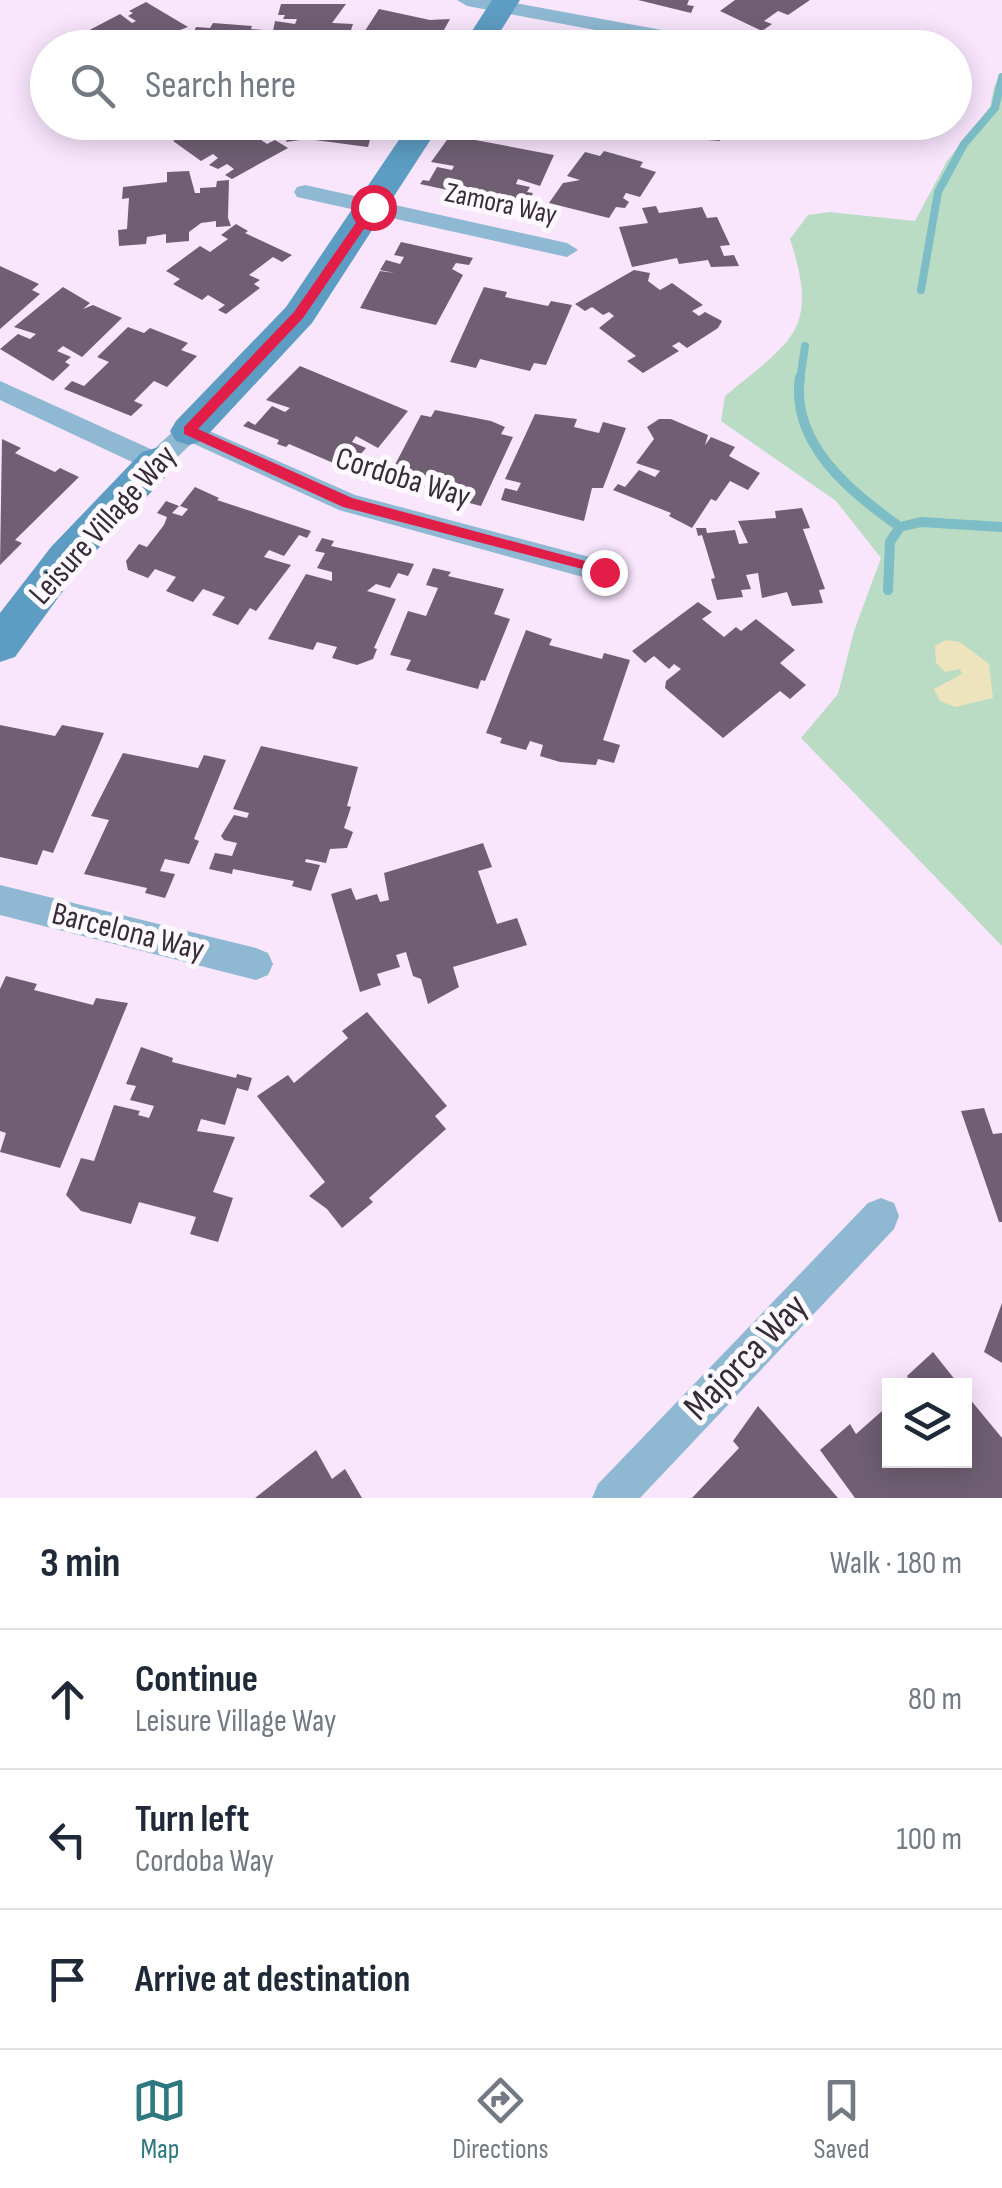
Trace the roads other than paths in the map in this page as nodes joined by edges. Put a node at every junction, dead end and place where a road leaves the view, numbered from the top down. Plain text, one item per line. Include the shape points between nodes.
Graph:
1 (467, 0) edge
2 (504, 3) edge
3 (487, 30) edge
4 (636, 30) edge
5 (416, 140) edge
6 (304, 192) dead end
7 (373, 207) junction
8 (567, 250) dead end
9 (0, 390) edge
10 (189, 430) junction
11 (156, 462) junction
12 (604, 572) dead end
13 (0, 645) edge
14 (0, 900) edge
15 (256, 964) dead end
16 (881, 1216) dead end
17 (612, 1498) edge

1 - 2 street
2 - 3 street
2 - 4 street
5 - 7 street, Leisure Village Way
6 - 7 street, Zamora Way
7 - 8 street, Zamora Way
7 - 10 street, Leisure Village Way via 299,315
9 - 11 street
10 - 11 street, Leisure Village Way
10 - 12 street, Cordoba Way via 348,503
11 - 13 street, Leisure Village Way via 65,558
14 - 15 street, Barcelona Way
16 - 17 street, Majorca Way

